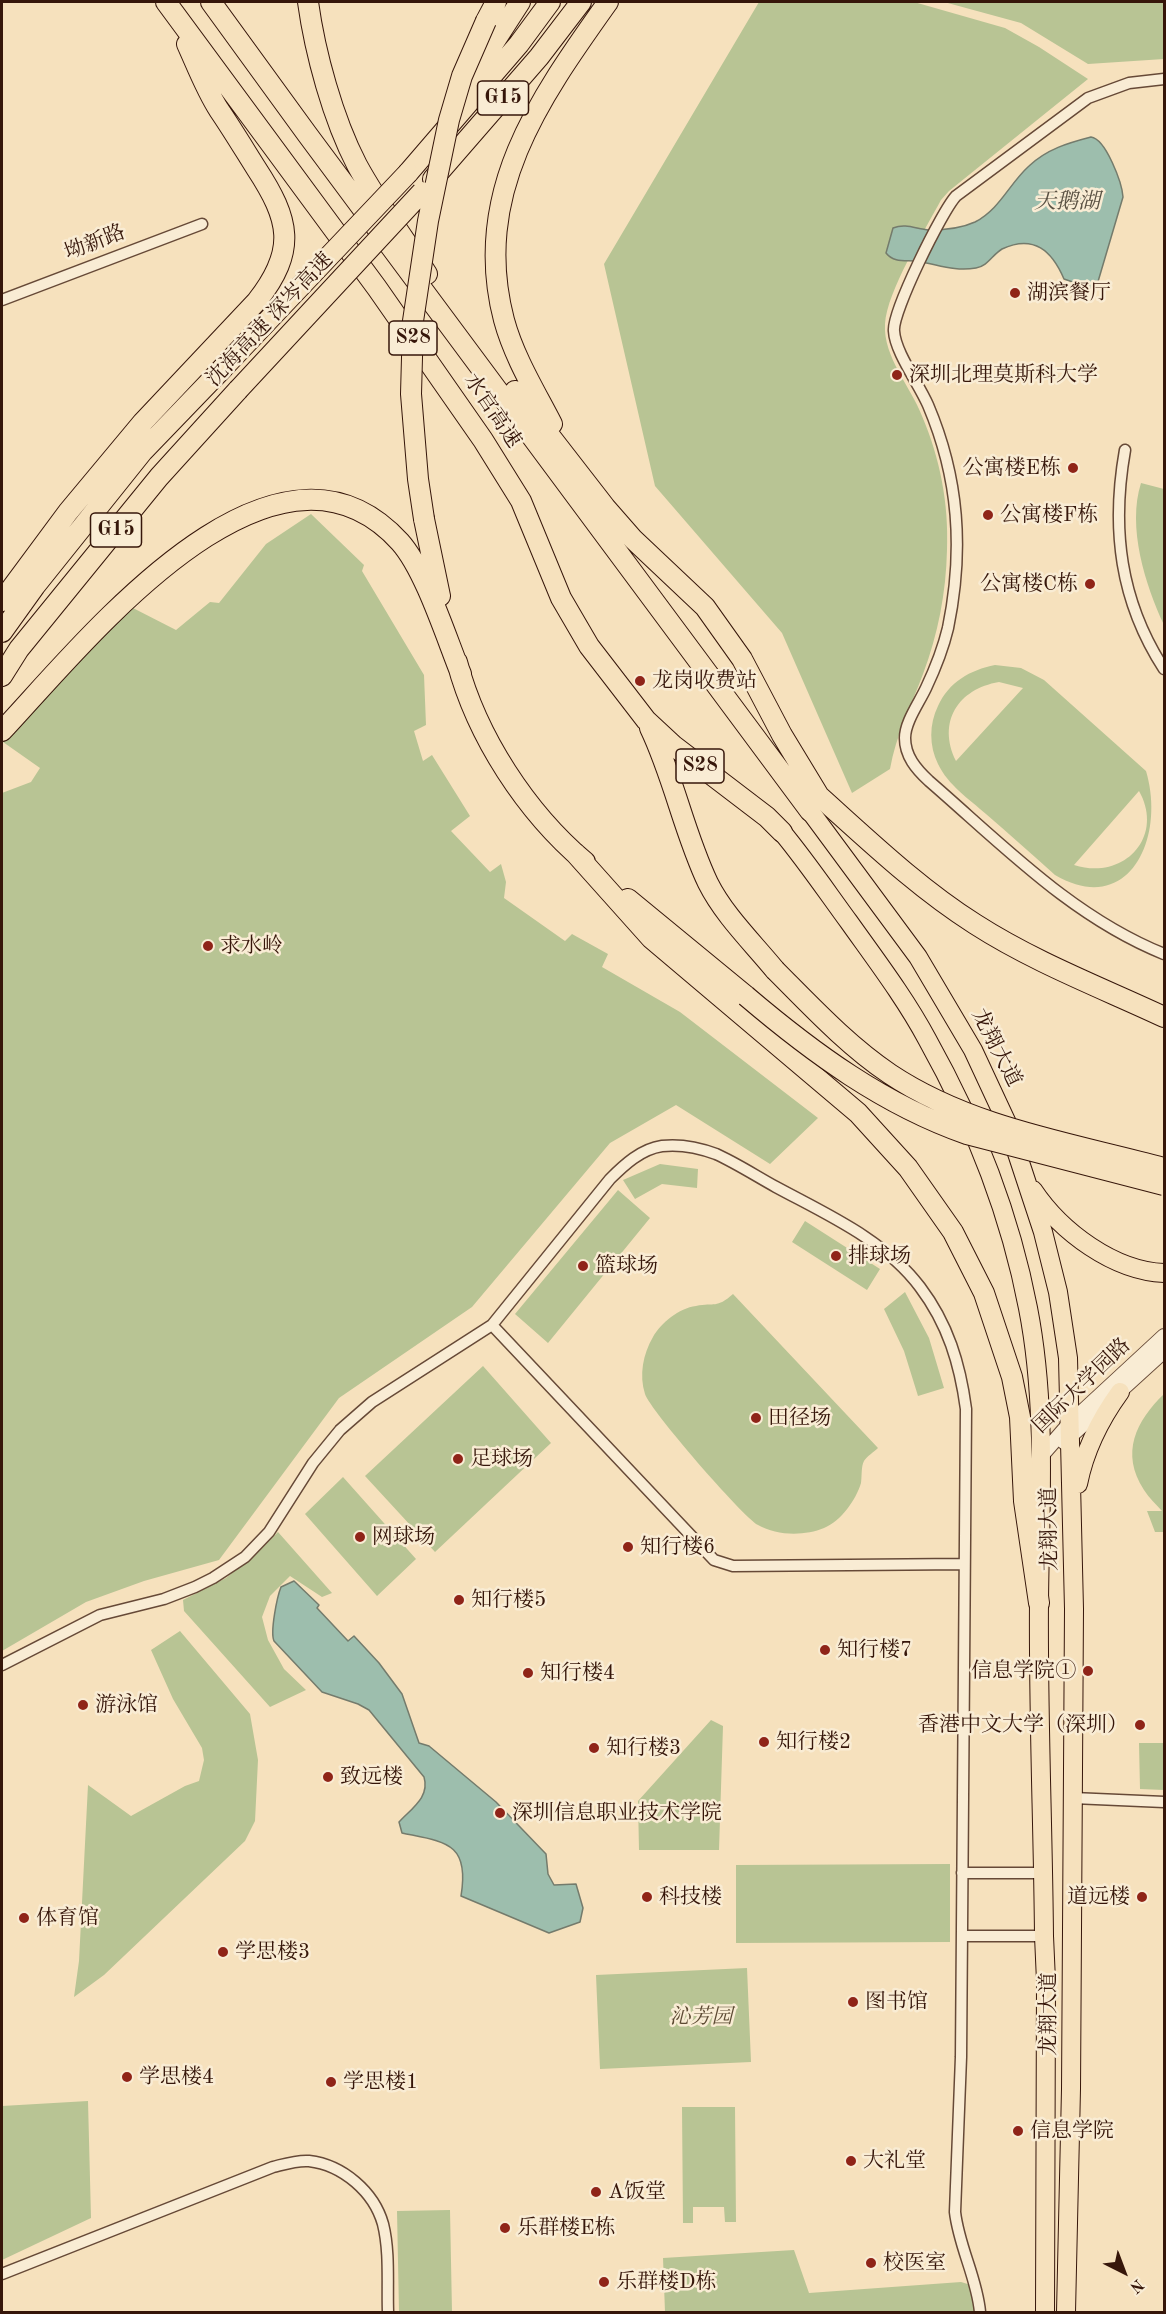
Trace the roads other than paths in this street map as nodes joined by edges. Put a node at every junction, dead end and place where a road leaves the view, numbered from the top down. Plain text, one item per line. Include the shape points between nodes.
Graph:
1 (166, 2) edge
2 (211, 2) edge
3 (309, 2) edge
4 (496, 2) edge
5 (519, 2) edge
6 (550, 2) edge
7 (581, 2) edge
8 (608, 2) edge
9 (1164, 79) edge
10 (412, 169) junction
11 (202, 224) dead end
12 (2, 300) edge
13 (1125, 450) dead end
14 (579, 474) junction
15 (2, 601) edge
16 (2, 632) edge
17 (1164, 669) edge
18 (461, 674) junction
19 (2, 676) edge
20 (753, 680) junction
21 (646, 720) junction
22 (2, 731) edge
23 (756, 738) junction
24 (814, 803) junction
25 (782, 832) joint
26 (575, 854) junction
27 (1164, 954) edge
28 (1164, 1017) edge
29 (1164, 1168) edge
30 (1023, 1173) junction
31 (1164, 1185) edge
32 (1164, 1273) edge
33 (492, 1325) junction
34 (1164, 1336) edge
35 (1164, 1351) edge
36 (1120, 1392) junction
37 (1070, 1431) junction
38 (1042, 1455) junction
39 (1073, 1512) junction
40 (964, 1564) junction
41 (1039, 1603) junction
42 (2, 1665) edge
43 (1073, 1798) junction
44 (1164, 1802) edge
45 (962, 1873) junction
46 (1043, 1873) junction
47 (962, 1936) junction
48 (1044, 1936) junction
49 (2, 2274) edge
50 (388, 2313) edge
51 (980, 2313) edge
52 (1045, 2313) edge
53 (1066, 2313) edge

1 - 15 highway via 217,106 276,202 284,231 281,261 256,302 129,439
1 - 21 highway, 水官高速 / S28 via 377,288 483,440 525,510 570,616
2 - 23 highway, 水官高速 / S28
3 - 14 highway via 326,83 358,166 434,285
4 - 18 highway, bridge via 462,76 446,129 413,321 411,394 418,479 435,578
5 - 10 highway
6 - 10 highway, 沈海高速 深岑高速 / G15
7 - 19 highway, 沈海高速 深岑高速 / G15, bridge via 539,57 422,192 159,477 19,649
8 - 14 highway via 556,76 522,135 503,199 496,243 497,279 505,323 530,382
9 - 27 street via 1129,83 1089,98 950,202 896,315 894,332 926,399 947,457 953,483 957,553 946,636 905,736 909,756 929,781 1060,894 1108,927
10 - 16 highway, 沈海高速 深岑高速 / G15, bridge via 143,451
11 - 12 street, 坳新路
13 - 17 street via 1118,510 1125,577 1136,616
14 - 20 highway via 633,539 705,607
18 - 22 highway via 421,577 401,543 375,520 347,506 318,500 284,501 223,527 160,570
18 - 26 highway via 474,713 492,748 529,802
20 - 23 highway
20 - 24 highway
21 - 25 highway, 水官高速 / S28
21 - 29 highway, bridge via 709,884 729,915 775,970 862,1053 941,1102 988,1121
23 - 24 highway, 水官高速
24 - 28 highway via 844,821 943,903 1009,944
24 - 30 main road, 龙翔大道 via 956,1018 993,1089
25 - 38 main road, 龙翔大道 via 904,1000 947,1076 984,1157 1028,1306 1040,1397
26 - 31 highway, bridge via 835,1066 888,1099 967,1134
26 - 41 highway via 651,938 866,1120 908,1168 953,1232 984,1293 1012,1377 1020,1417 1024,1501
30 - 32 main road via 1047,1208 1093,1247 1125,1264
30 - 37 main road, 龙翔大道 via 1046,1240 1058,1292 1068,1358
33 - 40 street via 714,1560 733,1566
33 - 40 street via 593,1199 627,1163 661,1146 696,1148 716,1154 860,1234 903,1267 934,1307 955,1351 966,1409
33 - 42 street via 354,1416 325,1446 269,1532 230,1568 178,1593 100,1616
34 - 37 street, 国际大学园路
35 - 36 street, 国际大学园路
36 - 37 street, 国际大学园路
36 - 39 main road via 1091,1440
37 - 38 street, 国际大学园路
37 - 39 main road, 龙翔大道
38 - 41 main road, 龙翔大道
39 - 43 main road, 龙翔大道
40 - 45 street
41 - 46 main road, 龙翔大道
43 - 44 street
43 - 53 main road, 龙翔大道
45 - 46 street
45 - 47 street
46 - 48 main road, 龙翔大道
47 - 48 street
47 - 51 street via 955,2212 957,2233
48 - 52 main road, 龙翔大道
49 - 50 street via 273,2167 307,2161 336,2169 348,2177 371,2199 378,2212 386,2243

